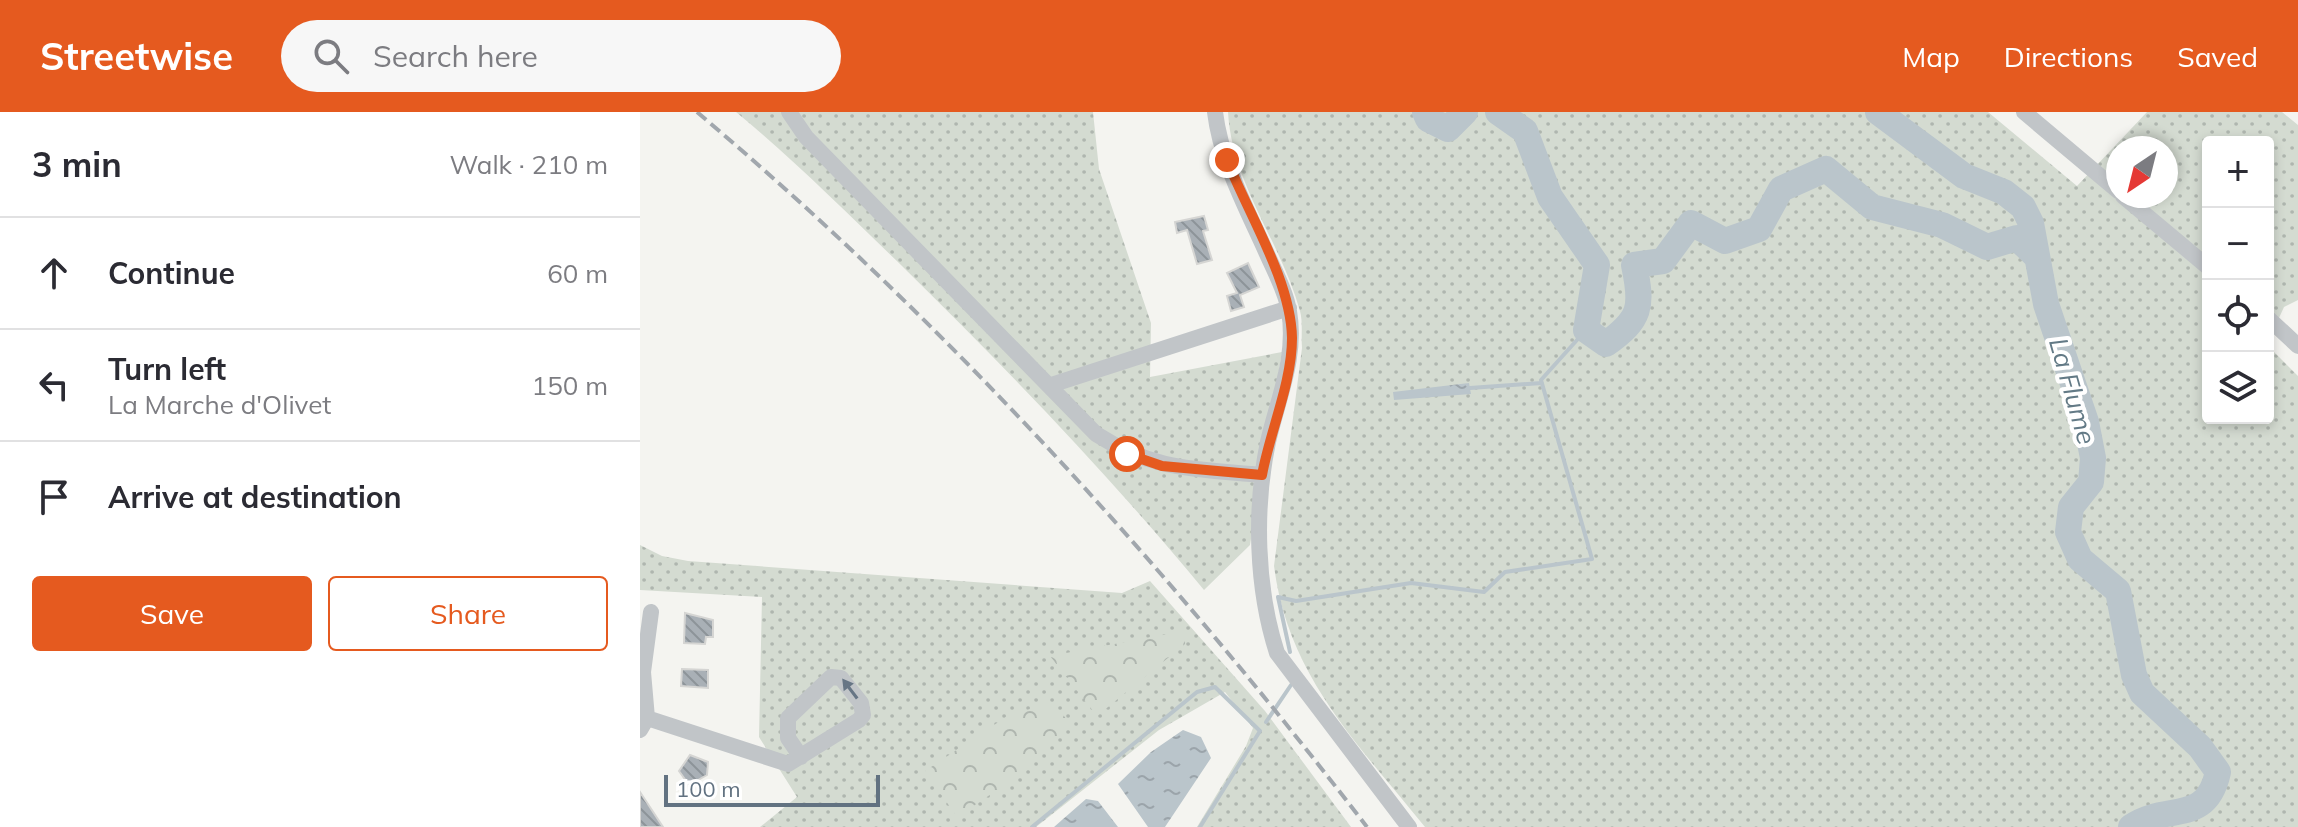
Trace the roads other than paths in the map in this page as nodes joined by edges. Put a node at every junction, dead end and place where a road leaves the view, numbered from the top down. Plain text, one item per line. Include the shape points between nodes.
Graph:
1 (789, 112) edge
2 (1215, 112) edge
3 (2024, 112) edge
4 (2106, 181) edge
5 (2137, 208) edge
6 (2202, 262) edge
7 (1289, 308) junction
8 (2274, 324) edge
9 (2298, 346) edge
10 (1051, 385) junction
11 (1262, 475) junction
12 (651, 612) dead end
13 (642, 672) edge
14 (643, 724) edge
15 (801, 757) junction
16 (1409, 827) edge

1 - 10 street via 806,137
2 - 7 street via 1227,160
3 - 4 street
5 - 6 street
7 - 10 street
7 - 11 street via 1287,372
8 - 9 street
10 - 11 street via 1096,434 1127,454 1162,466
11 - 16 street via 1263,588 1277,653
12 - 13 street
13 - 14 street
14 - 15 street via 788,764
15 -> 15 street via 863,715 861,703 841,678 831,677 788,718 788,738

